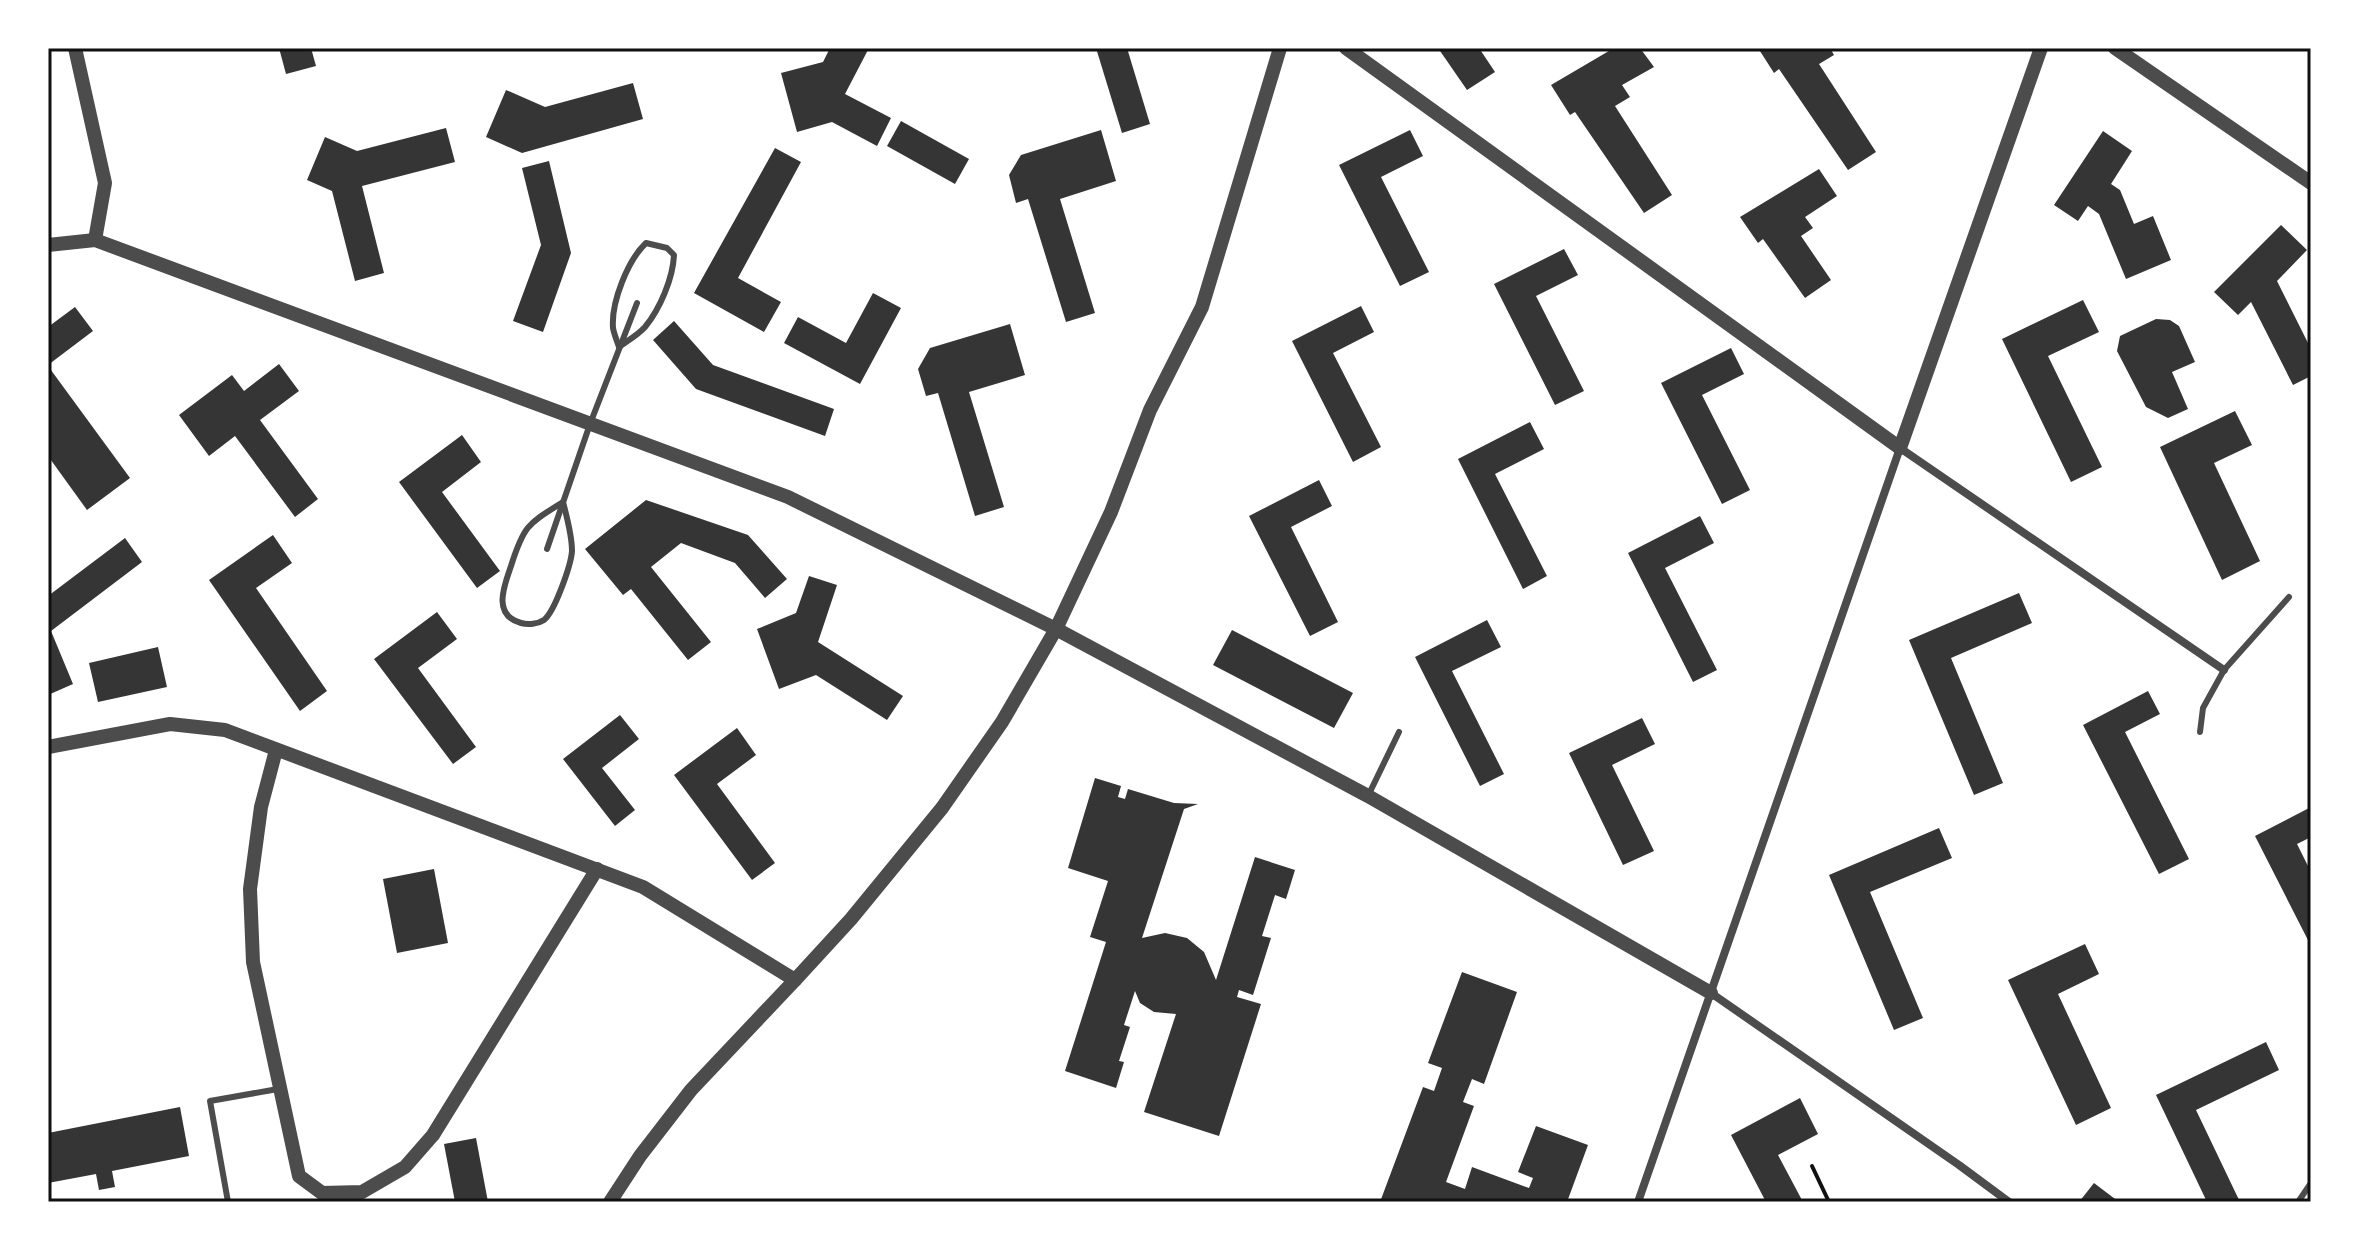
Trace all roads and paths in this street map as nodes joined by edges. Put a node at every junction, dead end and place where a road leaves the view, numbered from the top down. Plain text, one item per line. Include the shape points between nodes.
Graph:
1 (75, 48) edge
2 (1280, 48) edge
3 (1346, 48) edge
4 (2041, 48) edge
5 (2115, 48) edge
6 (2311, 183) edge
7 (95, 240) junction
8 (48, 245) edge
9 (637, 303) dead end
10 (619, 347) junction
11 (590, 424) junction
12 (1900, 448) junction
13 (563, 502) junction
14 (547, 549) dead end
15 (2289, 597) dead end
16 (1056, 629) junction
17 (2224, 670) junction
18 (1399, 732) dead end
19 (2200, 732) dead end
20 (48, 747) edge
21 (276, 750) junction
22 (1368, 796) junction
23 (597, 869) junction
24 (795, 980) junction
25 (1711, 993) junction
26 (278, 1089) junction
27 (1812, 1166) dead end
28 (2311, 1183) edge
29 (228, 1202) edge
30 (610, 1202) edge
31 (1638, 1202) edge
32 (1829, 1202) edge
33 (2009, 1202) edge
34 (2298, 1202) edge

1 - 7 street via 105,183
2 - 16 street via 1202,307 1150,410 1111,512
3 - 12 street
4 - 12 street
5 - 6 street
7 - 8 street
7 - 11 street
9 - 10 lane
10 - 10 lane via 644,329 659,305 673,267 674,255 667,248 646,243 624,276 613,327
10 - 11 lane
11 - 13 lane
11 - 16 street via 788,497
12 - 17 street
12 - 25 street
13 - 13 lane via 572,555 553,608 544,620 522,624 508,617 502,605 518,541 528,523
13 - 14 lane
15 - 17 lane
16 - 22 street
16 - 24 street via 1002,722 942,808
17 - 19 lane via 2203,708
18 - 22 lane
20 - 21 street via 170,724 225,730
21 - 23 street
21 - 26 street via 261,807 250,889 253,962
22 - 25 street
23 - 24 street via 643,887
23 - 26 street via 433,1135 405,1167 362,1192 322,1193 299,1176
24 - 30 street via 691,1090
25 - 31 street
25 - 33 street
26 - 29 lane via 210,1101
27 - 32 path
28 - 34 lane

